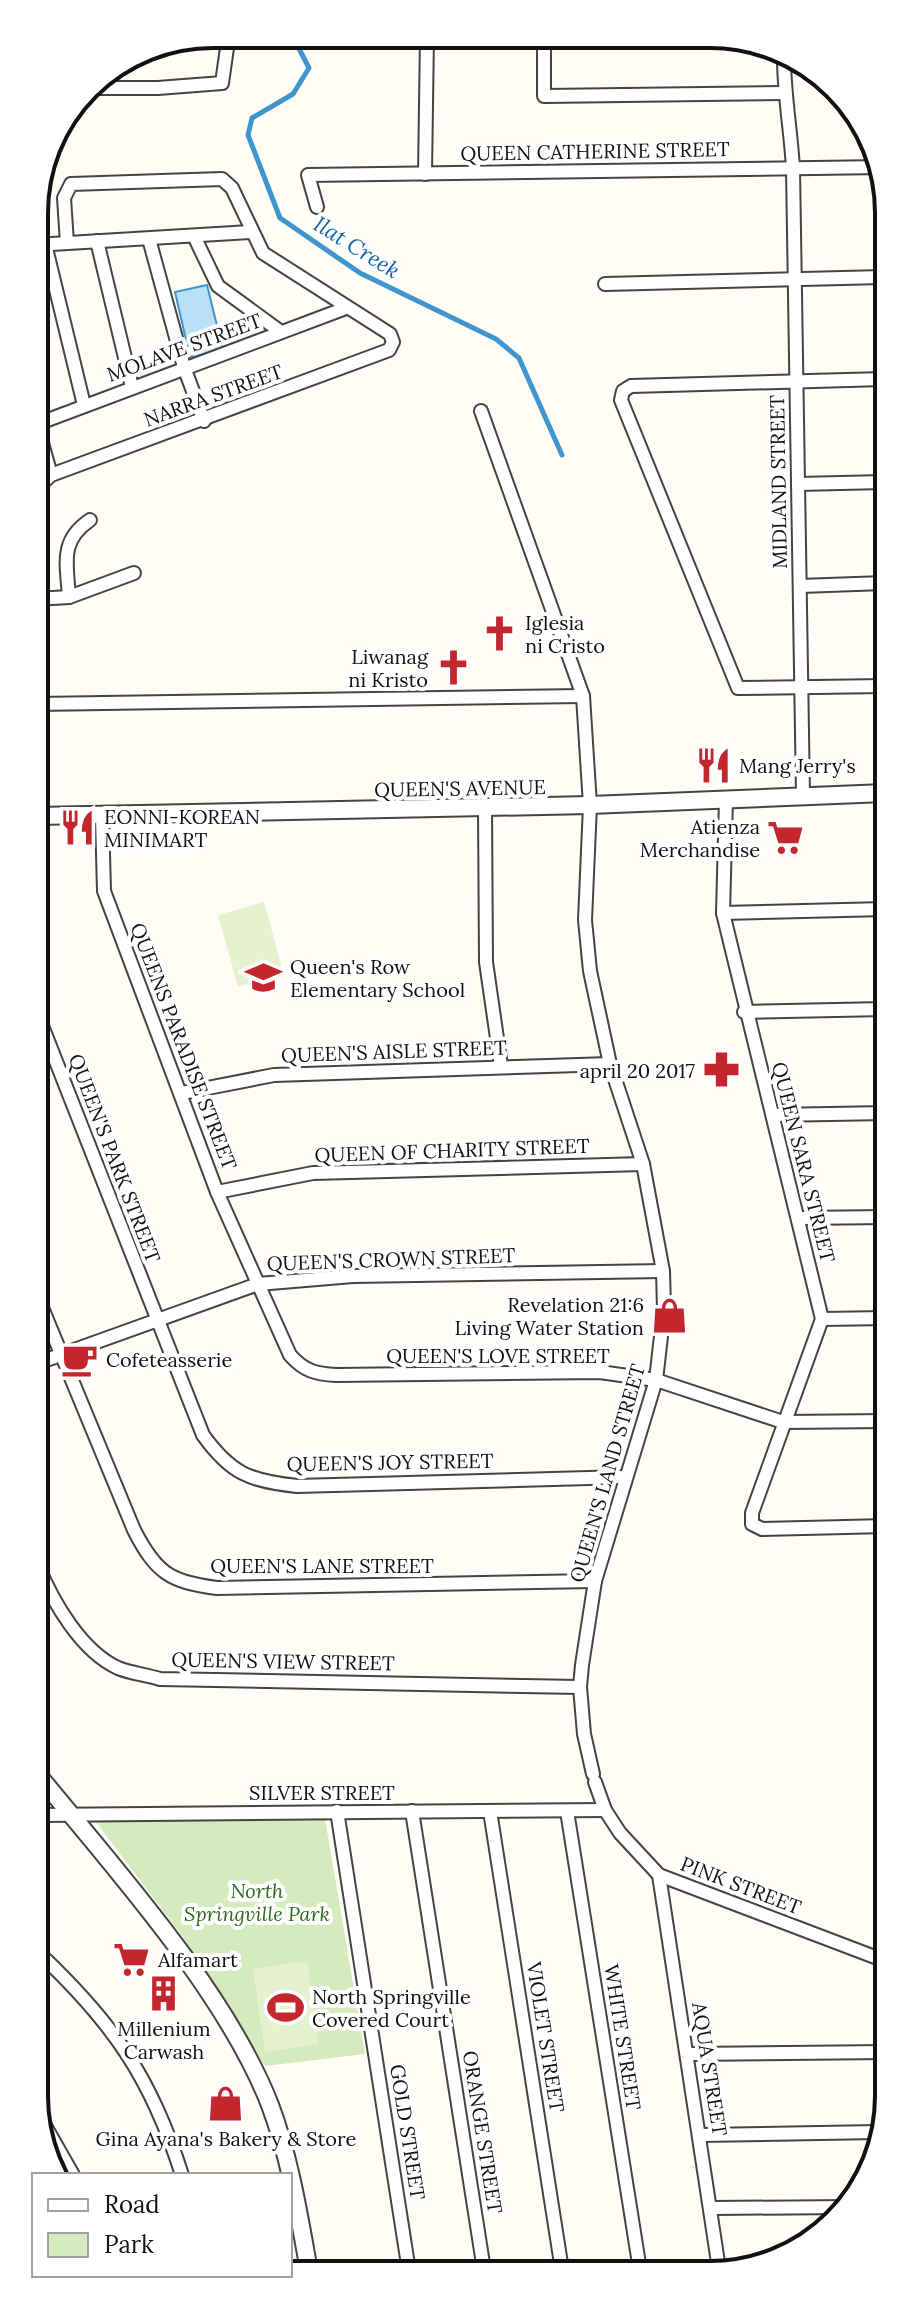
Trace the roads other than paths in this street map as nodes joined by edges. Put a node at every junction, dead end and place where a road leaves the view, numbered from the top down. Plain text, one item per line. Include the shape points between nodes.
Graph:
1 (227, 48) edge
2 (427, 48) edge
3 (544, 48) edge
4 (784, 66) edge
5 (106, 88) edge
6 (784, 93) junction
7 (868, 167) edge
8 (793, 169) junction
9 (425, 174) junction
10 (317, 207) dead end
11 (250, 232) junction
12 (194, 236) junction
13 (149, 239) junction
14 (97, 241) junction
15 (67, 243) junction
16 (48, 244) edge
17 (48, 273) edge
18 (875, 277) edge
19 (795, 280) junction
20 (605, 284) dead end
21 (346, 308) junction
22 (281, 332) junction
23 (184, 367) junction
24 (875, 379) edge
25 (797, 382) junction
26 (132, 387) junction
27 (84, 405) junction
28 (481, 411) dead end
29 (48, 417) edge
30 (204, 421) junction
31 (48, 464) edge
32 (51, 475) junction
33 (48, 478) edge
34 (875, 482) edge
35 (798, 484) junction
36 (90, 520) dead end
37 (134, 573) dead end
38 (875, 583) edge
39 (800, 586) junction
40 (69, 597) junction
41 (48, 598) edge
42 (875, 686) edge
43 (801, 688) junction
44 (583, 696) junction
45 (48, 704) edge
46 (875, 793) edge
47 (803, 795) junction
48 (726, 799) junction
49 (590, 805) junction
50 (485, 808) junction
51 (48, 816) edge
52 (102, 816) junction
53 (875, 909) edge
54 (723, 913) junction
55 (875, 1009) edge
56 (744, 1012) junction
57 (48, 1041) edge
58 (610, 1064) junction
59 (501, 1066) junction
60 (182, 1093) junction
61 (875, 1113) edge
62 (773, 1115) junction
63 (643, 1164) junction
64 (217, 1192) junction
65 (875, 1217) edge
66 (799, 1218) junction
67 (663, 1271) junction
68 (258, 1284) junction
69 (875, 1318) edge
70 (156, 1319) junction
71 (822, 1319) junction
72 (48, 1322) edge
73 (61, 1354) junction
74 (48, 1359) edge
75 (656, 1380) junction
76 (875, 1421) edge
77 (783, 1422) junction
78 (625, 1477) junction
79 (875, 1526) edge
80 (595, 1581) junction
81 (48, 1584) edge
82 (580, 1687) junction
83 (48, 1787) edge
84 (605, 1810) junction
85 (337, 1811) junction
86 (412, 1811) junction
87 (490, 1811) junction
88 (567, 1811) junction
89 (70, 1814) junction
90 (48, 1815) edge
91 (659, 1875) junction
92 (875, 1957) edge
93 (48, 1962) edge
94 (875, 2052) edge
95 (688, 2054) junction
96 (871, 2132) edge
97 (701, 2135) junction
98 (57, 2147) edge
99 (72, 2173) edge
100 (181, 2173) edge
101 (290, 2173) edge
102 (292, 2183) edge
103 (832, 2207) edge
104 (713, 2208) junction
105 (307, 2261) edge
106 (407, 2261) edge
107 (483, 2261) edge
108 (561, 2261) edge
109 (639, 2261) edge
110 (718, 2261) edge

1 - 5 street via 222,83
2 - 9 street
3 - 6 street via 544,96
4 - 6 street, MIDLAND STREET
6 - 8 street, MIDLAND STREET
7 - 8 street, QUEEN CATHERINE STREET
8 - 9 street, QUEEN CATHERINE STREET
8 - 19 street, MIDLAND STREET
9 - 10 street, QUEEN CATHERINE STREET via 308,175
11 - 12 street
11 - 15 street via 232,188 222,179 80,182 71,184 64,198
11 - 21 street via 263,253
12 - 13 street
12 - 22 street via 218,286
13 - 14 street
13 - 23 street
14 - 15 street
14 - 26 street
15 - 16 street
17 - 27 street
18 - 19 street
19 - 20 street
19 - 25 street, MIDLAND STREET
21 - 22 street, MOLAVE STREET
21 - 30 street, NARRA STREET via 390,334 389,350
22 - 23 street, MOLAVE STREET
23 - 26 street, MOLAVE STREET
23 - 30 street
24 - 25 street
25 - 35 street, MIDLAND STREET
25 - 43 street via 631,386 621,400 738,688
26 - 27 street, MOLAVE STREET
27 - 29 street, MOLAVE STREET
28 - 44 street, QUEEN'S LAND STREET
30 - 32 street, NARRA STREET
31 - 32 street
32 - 33 street
34 - 35 street
35 - 39 street, MIDLAND STREET
36 - 40 street via 69,540
37 - 40 street
38 - 39 street
39 - 43 street, MIDLAND STREET
40 - 41 street
42 - 43 street
43 - 47 street, MIDLAND STREET
44 - 45 street
44 - 49 street, QUEEN'S LAND STREET
46 - 47 street, QUEEN'S AVENUE
47 - 48 street, QUEEN'S AVENUE
48 - 49 street, QUEEN'S AVENUE
48 - 54 street, QUEEN SARA STREET
49 - 50 street, QUEEN'S AVENUE
49 - 58 street, QUEEN'S LAND STREET via 585,920
50 - 52 street, QUEEN'S AVENUE
50 - 59 street via 486,962
51 - 52 street, QUEEN'S AVENUE
52 - 60 street, QUEENS PARADISE STREET via 104,891
53 - 54 street
54 - 56 street, QUEEN SARA STREET
55 - 56 street
56 - 62 street, QUEEN SARA STREET
57 - 70 street, QUEEN'S PARK STREET
58 - 59 street, QUEEN'S AISLE STREET
58 - 63 street, QUEEN'S LAND STREET
59 - 60 street, QUEEN'S AISLE STREET via 274,1075
60 - 64 street, QUEENS PARADISE STREET
61 - 62 street
62 - 66 street, QUEEN SARA STREET
63 - 64 street, QUEEN OF CHARITY STREET via 313,1173
63 - 67 street, QUEEN'S LAND STREET
64 - 68 street, QUEENS PARADISE STREET
65 - 66 street
66 - 71 street, QUEEN SARA STREET
67 - 68 street, QUEEN'S CROWN STREET via 353,1276
67 - 75 street, QUEEN'S LAND STREET
68 - 70 street, QUEEN'S CROWN STREET
68 - 75 street, QUEEN'S LOVE STREET via 290,1355 315,1374 600,1372
69 - 71 street
70 - 73 street, QUEEN'S CROWN STREET
70 - 78 street, QUEEN'S JOY STREET via 203,1435 221,1460 244,1476 297,1486
71 - 77 street
72 - 73 street, QUEEN'S LANE STREET
73 - 74 street, QUEEN'S CROWN STREET
73 - 80 street, QUEEN'S LANE STREET via 147,1556 162,1573 186,1584 217,1588
75 - 77 street, QUEEN'S LOVE STREET
75 - 78 street, QUEEN'S LAND STREET
76 - 77 street, QUEEN'S LOVE STREET
77 - 79 street via 752,1524 762,1529
78 - 80 street, QUEEN'S LAND STREET
80 - 82 street, QUEEN'S LAND STREET
81 - 82 street, QUEEN'S VIEW STREET via 91,1647 117,1667 160,1679
82 - 84 street, QUEEN'S LAND STREET via 584,1734
83 - 89 street
84 - 88 street, SILVER STREET
84 - 91 street, PINK STREET
85 - 86 street, SILVER STREET
85 - 89 street, SILVER STREET
85 - 106 street, GOLD STREET
86 - 87 street, SILVER STREET
86 - 107 street, ORANGE STREET
87 - 88 street, SILVER STREET
87 - 108 street, VIOLET STREET
88 - 109 street, WHITE STREET
89 - 90 street, SILVER STREET
89 - 101 street via 160,1927 240,2045 269,2104
91 - 92 street, PINK STREET
91 - 95 street, AQUA STREET
93 - 100 street via 89,2001 126,2049
94 - 95 street
95 - 97 street, AQUA STREET
96 - 97 street
97 - 104 street, AQUA STREET
98 - 99 street
102 - 105 street
103 - 104 street
104 - 110 street, AQUA STREET

